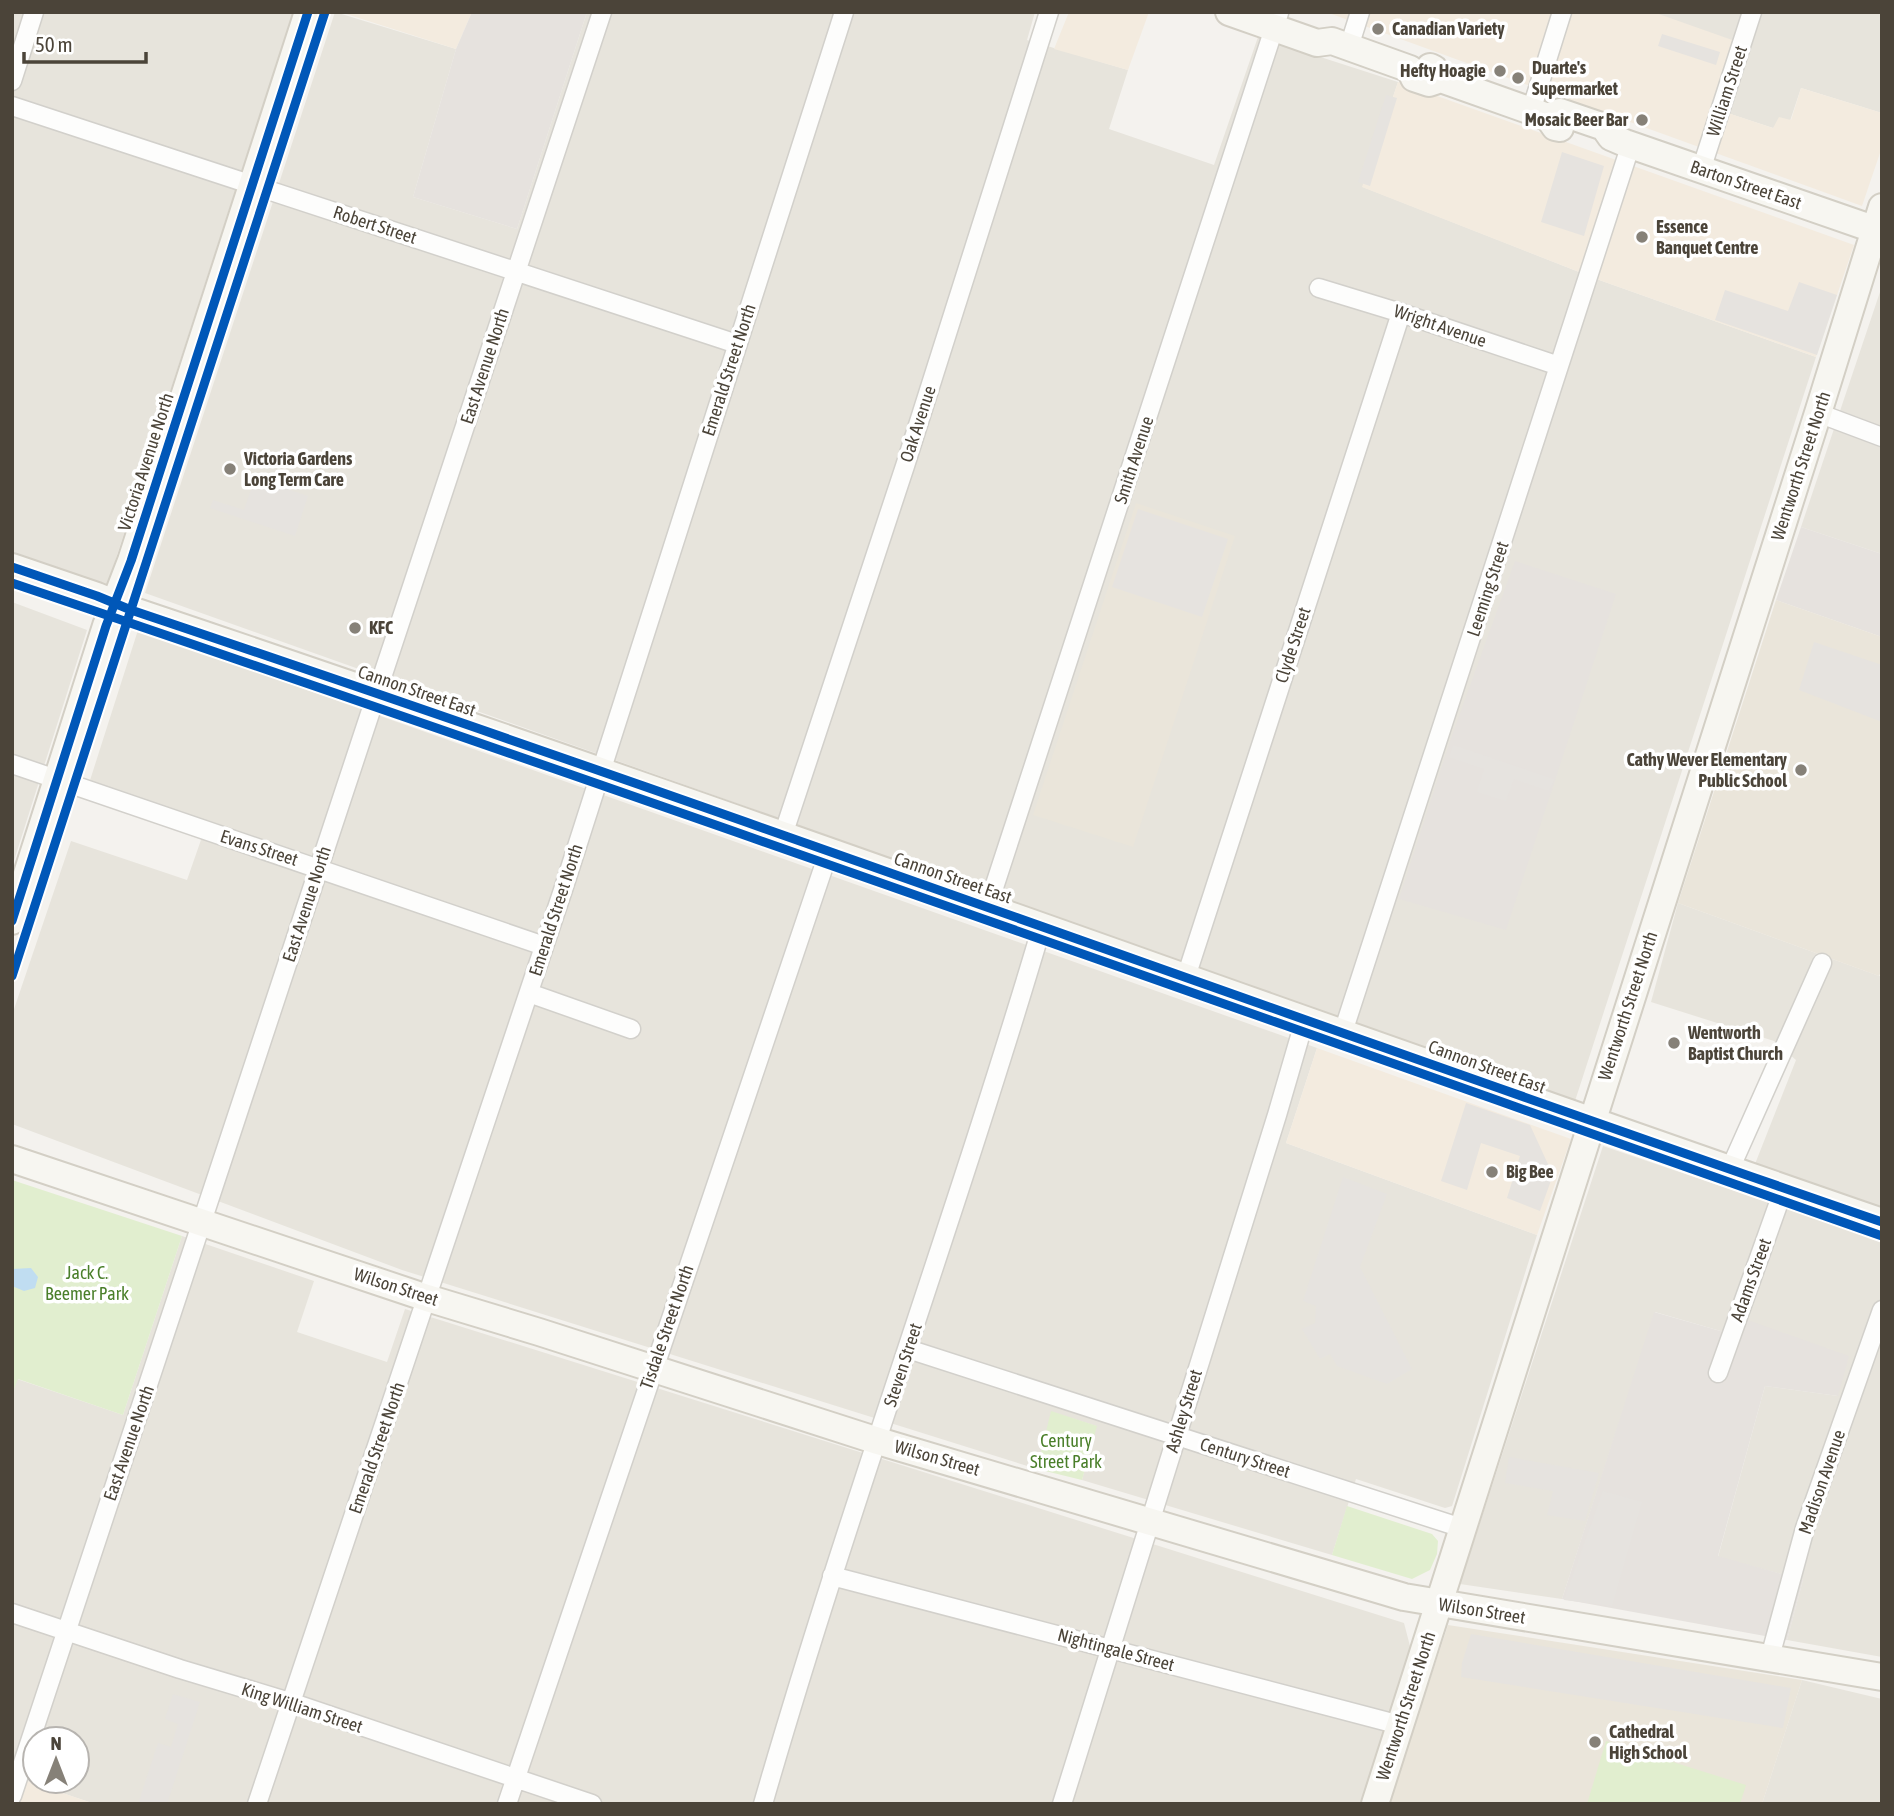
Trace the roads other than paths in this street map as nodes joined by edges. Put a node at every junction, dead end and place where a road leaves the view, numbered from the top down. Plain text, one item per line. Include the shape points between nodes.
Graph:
1 (34, 12) edge
2 (308, 12) edge
3 (602, 12) edge
4 (844, 12) edge
5 (1049, 12) edge
6 (1230, 12) edge
7 (1360, 12) edge
8 (1562, 12) edge
9 (1752, 12) edge
10 (1276, 18) edge
11 (1340, 44) junction
12 (12, 81) edge
13 (12, 106) edge
14 (1540, 114) junction
15 (1621, 141) junction
16 (1701, 170) junction
17 (251, 184) junction
18 (1880, 223) edge
19 (516, 270) junction
20 (1319, 288) dead end
21 (1401, 313) junction
22 (737, 344) junction
23 (1559, 366) junction
24 (1818, 413) junction
25 (1882, 437) edge
26 (12, 567) edge
27 (115, 604) junction
28 (376, 694) junction
29 (12, 764) edge
30 (602, 771) junction
31 (58, 780) junction
32 (783, 835) junction
33 (829, 851) junction
34 (319, 867) junction
35 (988, 906) junction
36 (12, 921) edge
37 (1042, 926) junction
38 (544, 946) junction
39 (1822, 962) dead end
40 (1186, 977) junction
41 (528, 993) junction
42 (1305, 1019) junction
43 (631, 1029) dead end
44 (1343, 1032) junction
45 (1591, 1121) junction
46 (12, 1159) edge
47 (1730, 1170) junction
48 (1784, 1188) junction
49 (1882, 1222) edge
50 (201, 1224) junction
51 (427, 1298) junction
52 (1882, 1310) edge
53 (908, 1349) junction
54 (653, 1368) junction
55 (1718, 1373) dead end
56 (1176, 1436) junction
57 (878, 1441) junction
58 (1150, 1521) junction
59 (1462, 1528) junction
60 (832, 1576) junction
61 (1438, 1604) junction
62 (12, 1613) edge
63 (66, 1631) junction
64 (1110, 1648) junction
65 (1770, 1657) junction
66 (1882, 1677) edge
67 (290, 1702) junction
68 (1400, 1725) junction
69 (515, 1777) junction
70 (12, 1796) edge
71 (257, 1804) edge
72 (507, 1804) edge
73 (592, 1804) edge
74 (763, 1804) edge
75 (1062, 1804) edge
76 (1374, 1804) edge

1 - 12 street
2 - 17 main road, Victoria Avenue North
3 - 19 street, East Avenue North
4 - 22 street, Emerald Street North
5 - 32 street, Oak Avenue
6 - 10 main road, Barton Street East
7 - 11 street
8 - 14 street
9 - 16 street, William Street
10 - 11 main road, Barton Street East via 1322,28
10 - 35 street, Smith Avenue
11 - 14 main road, Barton Street East via 1410,69 1414,78 1429,83 1441,79
13 - 17 street, Robert Street
14 - 15 main road, Barton Street East via 1555,127 1599,142
15 - 16 main road, Barton Street East
15 - 23 street, Leeming Street
16 - 18 main road, Barton Street East
17 - 19 street, Robert Street
17 - 27 main road, Victoria Avenue North
18 - 24 main road, Wentworth Street North
19 - 22 street, Robert Street
19 - 28 street, East Avenue North
20 - 21 street, Wright Avenue
21 - 23 street, Wright Avenue
21 - 40 street, Clyde Street
22 - 30 street, Emerald Street North
23 - 44 street, Leeming Street
24 - 25 street
24 - 45 main road, Wentworth Street North
26 - 27 main road, Cannon Street East
27 - 28 main road, Cannon Street East
27 - 31 main road, Victoria Avenue North
28 - 30 main road, Cannon Street East
28 - 34 street, East Avenue North
29 - 31 street, Evans Street
30 - 32 main road, Cannon Street East
30 - 38 street, Emerald Street North
31 - 34 street, Evans Street
31 - 36 main road, Victoria Avenue North
32 - 33 main road, Cannon Street East
33 - 35 main road, Cannon Street East
33 - 54 street, Tisdale Street North
34 - 38 street, Evans Street
34 - 50 street, East Avenue North
35 - 37 main road, Cannon Street East
37 - 40 main road, Cannon Street East
37 - 53 street, Steven Street
38 - 41 street, Emerald Street North
39 - 47 street
40 - 42 main road, Cannon Street East
41 - 43 street
41 - 51 street, Emerald Street North
42 - 44 main road, Cannon Street East
42 - 56 street, Ashley Street
44 - 45 main road, Cannon Street East
45 - 47 main road, Cannon Street East
45 - 59 main road, Wentworth Street North
46 - 50 main road, Wilson Street
47 - 48 main road, Cannon Street East
48 - 49 main road, Cannon Street East
48 - 55 street, Adams Street
50 - 51 main road, Wilson Street
50 - 63 street, East Avenue North
51 - 54 main road, Wilson Street
51 - 67 street, Emerald Street North
52 - 65 street, Madison Avenue via 1805,1528
53 - 56 street, Century Street
53 - 57 street, Steven Street
54 - 57 main road, Wilson Street
54 - 69 street, Tisdale Street North
56 - 58 street, Ashley Street
56 - 59 street, Century Street
57 - 58 main road, Wilson Street
57 - 60 street, Steven Street
58 - 61 main road, Wilson Street
58 - 64 street, Ashley Street
59 - 61 main road, Wentworth Street North
60 - 64 street, Nightingale Street
60 - 74 street, Steven Street
61 - 65 main road, Wilson Street
61 - 68 main road, Wentworth Street North
62 - 63 street, King William Street
63 - 67 street, King William Street
63 - 70 street, East Avenue North
64 - 68 street, Nightingale Street
64 - 75 street, Ashley Street
65 - 66 main road, Wilson Street
67 - 69 street, King William Street
67 - 71 street, Emerald Street North
68 - 76 main road, Wentworth Street North
69 - 72 street, Tisdale Street North
69 - 73 street, King William Street

